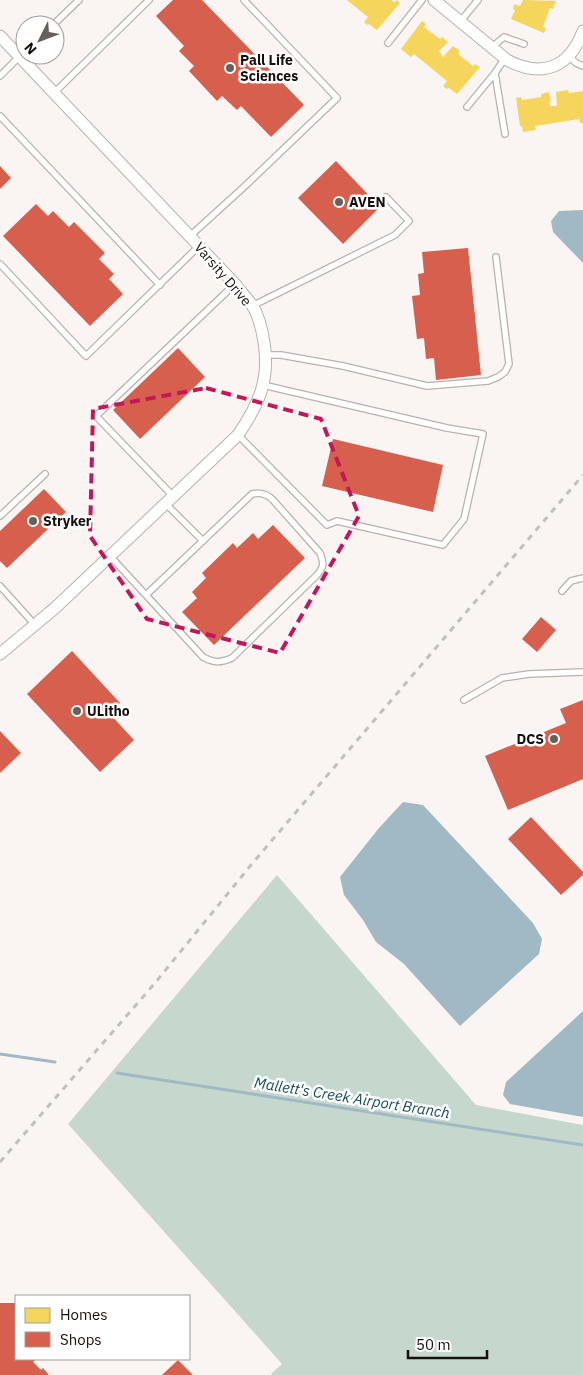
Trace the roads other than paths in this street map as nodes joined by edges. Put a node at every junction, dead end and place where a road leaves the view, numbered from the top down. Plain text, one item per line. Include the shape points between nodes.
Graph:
1 (79, 0) edge
2 (148, 0) edge
3 (244, 0) edge
4 (422, 0) edge
5 (434, 0) edge
6 (478, 0) edge
7 (63, 15) edge
8 (460, 22) junction
9 (583, 32) edge
10 (0, 36) edge
11 (388, 43) dead end
12 (524, 44) dead end
13 (492, 47) junction
14 (15, 48) edge
15 (569, 56) junction
16 (505, 58) junction
17 (15, 61) edge
18 (31, 65) edge
19 (583, 66) edge
20 (495, 73) junction
21 (0, 76) edge
22 (54, 93) junction
23 (467, 107) dead end
24 (0, 116) edge
25 (506, 134) dead end
26 (386, 197) dead end
27 (190, 236) junction
28 (199, 246) junction
29 (496, 257) dead end
30 (0, 264) edge
31 (234, 284) junction
32 (160, 285) junction
33 (252, 306) junction
34 (266, 355) junction
35 (263, 385) junction
36 (238, 435) junction
37 (45, 474) dead end
38 (170, 500) junction
39 (0, 516) edge
40 (203, 541) junction
41 (110, 556) junction
42 (583, 578) edge
43 (0, 586) edge
44 (562, 591) dead end
45 (146, 595) junction
46 (36, 626) junction
47 (0, 654) edge
48 (583, 672) edge
49 (464, 700) dead end

1 - 7 lane
2 - 22 lane
3 - 27 lane via 337,98
4 - 11 lane
5 - 8 street
6 - 8 lane
8 - 13 street
9 - 15 street
10 - 14 street, Varsity Drive
12 - 13 lane via 504,37
13 - 16 street
15 - 16 street via 553,67 532,69 518,66
15 - 19 lane
16 - 20 lane
17 - 21 lane
18 - 22 street, Varsity Drive
20 - 23 lane
20 - 25 lane
22 - 27 street, Varsity Drive
24 - 32 lane
26 - 33 lane via 409,221 395,235
27 - 28 street, Varsity Drive
28 - 31 street, Varsity Drive
28 - 32 lane
29 - 34 lane via 509,364 498,377 488,381 427,386 343,366
30 - 32 lane via 86,356
31 - 33 street, Varsity Drive
31 - 38 lane via 96,416
33 - 34 street, Varsity Drive via 260,323
34 - 35 street, Varsity Drive
35 - 36 street, Varsity Drive via 252,414
35 - 36 lane via 483,434 464,519 443,545 337,521 327,526
36 - 38 street, Varsity Drive
37 - 39 lane
38 - 40 lane
38 - 41 street, Varsity Drive
40 - 45 lane
40 - 45 lane via 252,494 267,494 320,553 324,562 322,569 232,658 222,662 203,657
41 - 45 lane
41 - 46 street, Varsity Drive
42 - 44 lane via 571,581
43 - 46 lane
46 - 47 street, Varsity Drive
48 - 49 lane via 502,678

